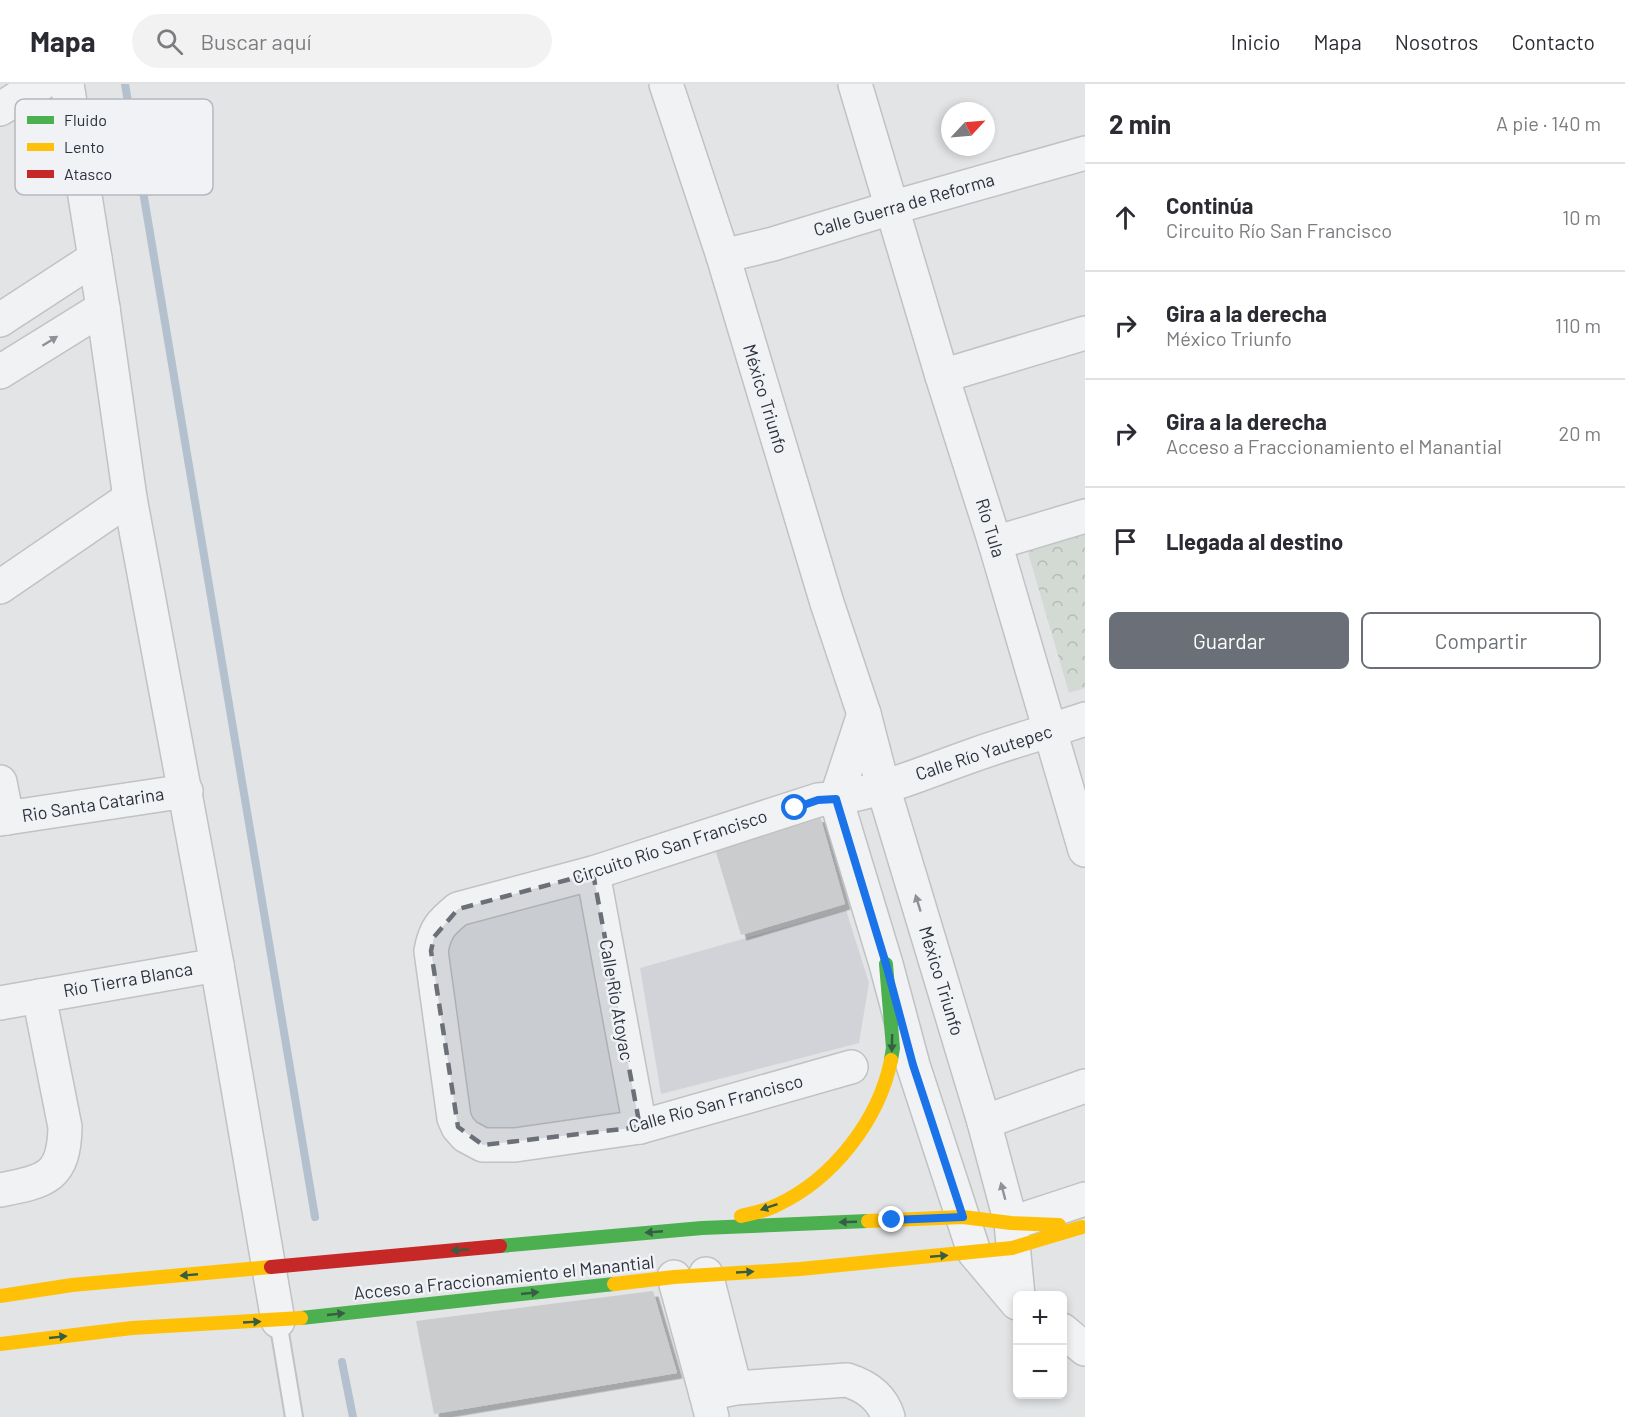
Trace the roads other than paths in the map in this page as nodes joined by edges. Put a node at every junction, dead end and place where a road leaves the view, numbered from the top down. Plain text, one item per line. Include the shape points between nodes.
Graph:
1 (40, 84) edge
2 (67, 84) edge
3 (666, 84) edge
4 (855, 84) edge
5 (16, 99) edge
6 (69, 99) edge
7 (15, 100) edge
8 (0, 109) edge
9 (1085, 153) edge
10 (85, 195) edge
11 (891, 208) junction
12 (723, 256) junction
13 (95, 258) junction
14 (103, 308) junction
15 (0, 320) edge
16 (1085, 333) edge
17 (0, 372) edge
18 (942, 376) junction
19 (130, 498) junction
20 (1085, 516) edge
21 (995, 543) junction
22 (0, 587) edge
23 (864, 714) junction
24 (1085, 719) edge
25 (1050, 731) junction
26 (0, 782) edge
27 (883, 787) junction
28 (186, 791) junction
29 (836, 799) junction
30 (3, 819) edge
31 (1085, 850) edge
32 (593, 873) junction
33 (458, 909) joint
34 (886, 964) junction
35 (217, 965) junction
36 (39, 996) junction
37 (0, 1003) edge
38 (850, 1067) dead end
39 (1085, 1086) edge
40 (984, 1122) junction
41 (640, 1127) junction
42 (0, 1190) edge
43 (963, 1217) junction
44 (1084, 1218) edge
45 (702, 1228) junction
46 (1012, 1236) junction
47 (974, 1252) junction
48 (268, 1268) junction
49 (706, 1274) junction
50 (674, 1277) junction
51 (1018, 1291) edge
52 (0, 1296) edge
53 (1013, 1298) edge
54 (278, 1321) junction
55 (1067, 1334) edge
56 (0, 1344) edge
57 (1085, 1348) edge
58 (717, 1400) edge
59 (294, 1417) edge
60 (888, 1417) edge

1 - 5 street
2 - 6 street
3 - 12 street, México Triunfo
4 - 11 street, Río Tula
7 - 8 street
9 - 11 street, Calle Guerra de Reforma
10 - 13 street
11 - 12 street, Calle Guerra de Reforma
11 - 18 street, Río Tula
12 - 23 street, México Triunfo
13 - 14 street
13 - 15 street
17 -> 14 street
14 - 19 street
16 - 18 street
18 - 21 street, Río Tula
19 - 22 street
19 - 28 street
20 - 21 street
21 - 25 street, Río Tula
23 - 27 street, México Triunfo
23 - 29 street
24 - 25 street, Calle Río Yautepec
25 - 27 street, Calle Río Yautepec
25 - 31 street, Río Tula
26 - 30 street
27 - 29 street, Circuito Río San Francisco
40 -> 27 street, México Triunfo
28 - 30 street, Rio Santa Catarina
28 - 35 street
29 - 32 street, Circuito Río San Francisco via 818,800
29 - 34 street
32 - 33 street, Circuito Río San Francisco
32 - 41 street, Calle Río Atoyac
33 - 41 street, Calle Río San Francisco via 441,922 431,951 458,1127 483,1145 515,1145
34 - 43 street via 913,1065
34 -> 45 main road via 893,1048 887,1078 872,1114 855,1139 832,1168 776,1206
35 - 36 street, Río Tierra Blanca
35 - 48 street
36 - 37 street, Río Tierra Blanca
36 - 42 street via 65,1127 63,1157 51,1174 31,1184
38 - 41 street, Calle Río San Francisco
39 - 40 street
46 -> 40 street, México Triunfo
43 -> 45 main road, Acceso a Fraccionamiento el Manantial
43 - 46 main road, Acceso a Fraccionamiento el Manantial
43 - 47 street
44 - 46 street
45 -> 48 main road, Acceso a Fraccionamiento el Manantial
46 - 47 main road, Acceso a Fraccionamiento el Manantial
46 - 51 street, México Triunfo
49 -> 47 main road, Acceso a Fraccionamiento el Manantial
47 - 53 street
48 -> 52 main road, Acceso a Fraccionamiento el Manantial via 72,1285
48 - 54 street
49 - 50 main road, Acceso a Fraccionamiento el Manantial
49 - 58 street
54 -> 50 main road, Acceso a Fraccionamiento el Manantial
50 - 58 street
56 -> 54 main road, Acceso a Fraccionamiento el Manantial via 132,1329
54 - 59 lane
55 - 57 street
58 - 60 street via 847,1380 863,1385 875,1395

